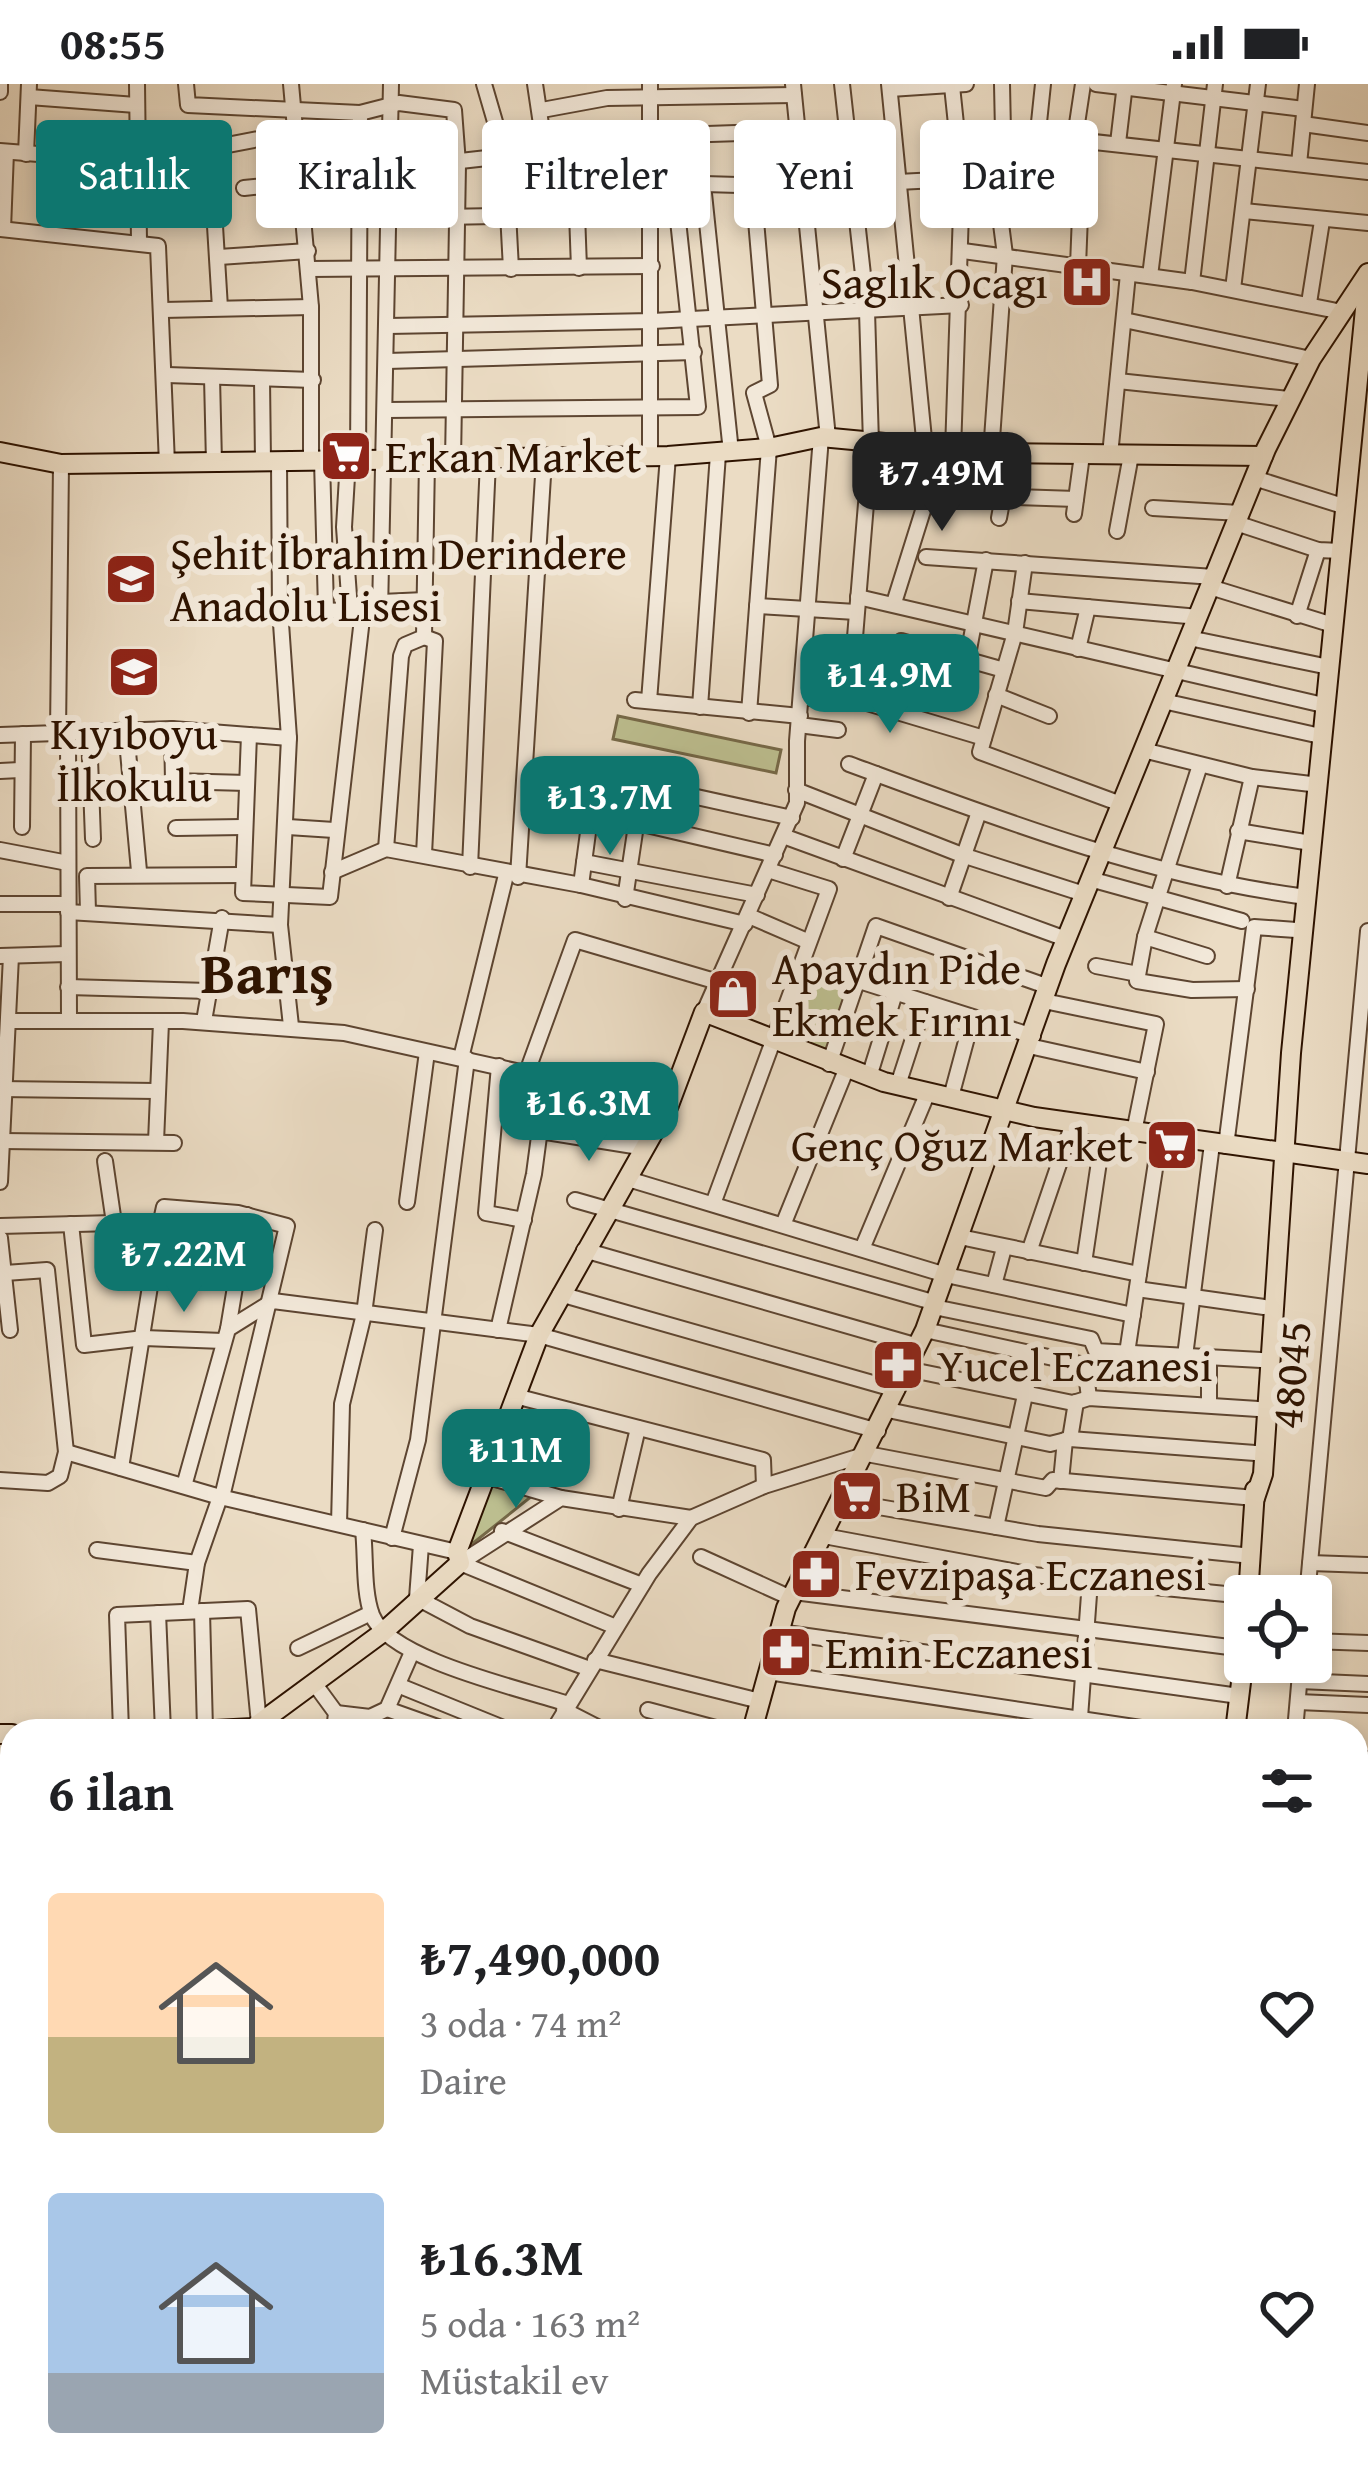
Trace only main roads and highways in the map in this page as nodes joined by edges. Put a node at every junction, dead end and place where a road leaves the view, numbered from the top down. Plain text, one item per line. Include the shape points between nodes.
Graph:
1 (1368, 275) edge
2 (0, 452) edge
3 (1263, 456) junction
4 (1333, 625) junction
5 (1008, 1110) junction
6 (1278, 1154) junction
7 (1368, 1164) edge
8 (1255, 1498) junction
9 (1250, 1575) edge
10 (1241, 1683) edge
11 (266, 1719) edge
12 (755, 1719) edge
13 (1236, 1719) edge

1 - 3 main road via 1311,359
1 - 4 main road
2 - 3 main road via 61,464 488,461 725,453 824,438 1001,453
3 - 5 main road via 1066,939
4 - 6 main road
4 - 6 main road
5 - 6 main road
5 - 11 main road via 868,1077 704,1012 669,1105 539,1335 458,1557 382,1633
5 - 12 main road via 922,1338 793,1595
6 - 7 main road
6 - 8 main road
6 - 8 main road via 1263,1474
8 - 9 main road
10 - 13 main road

